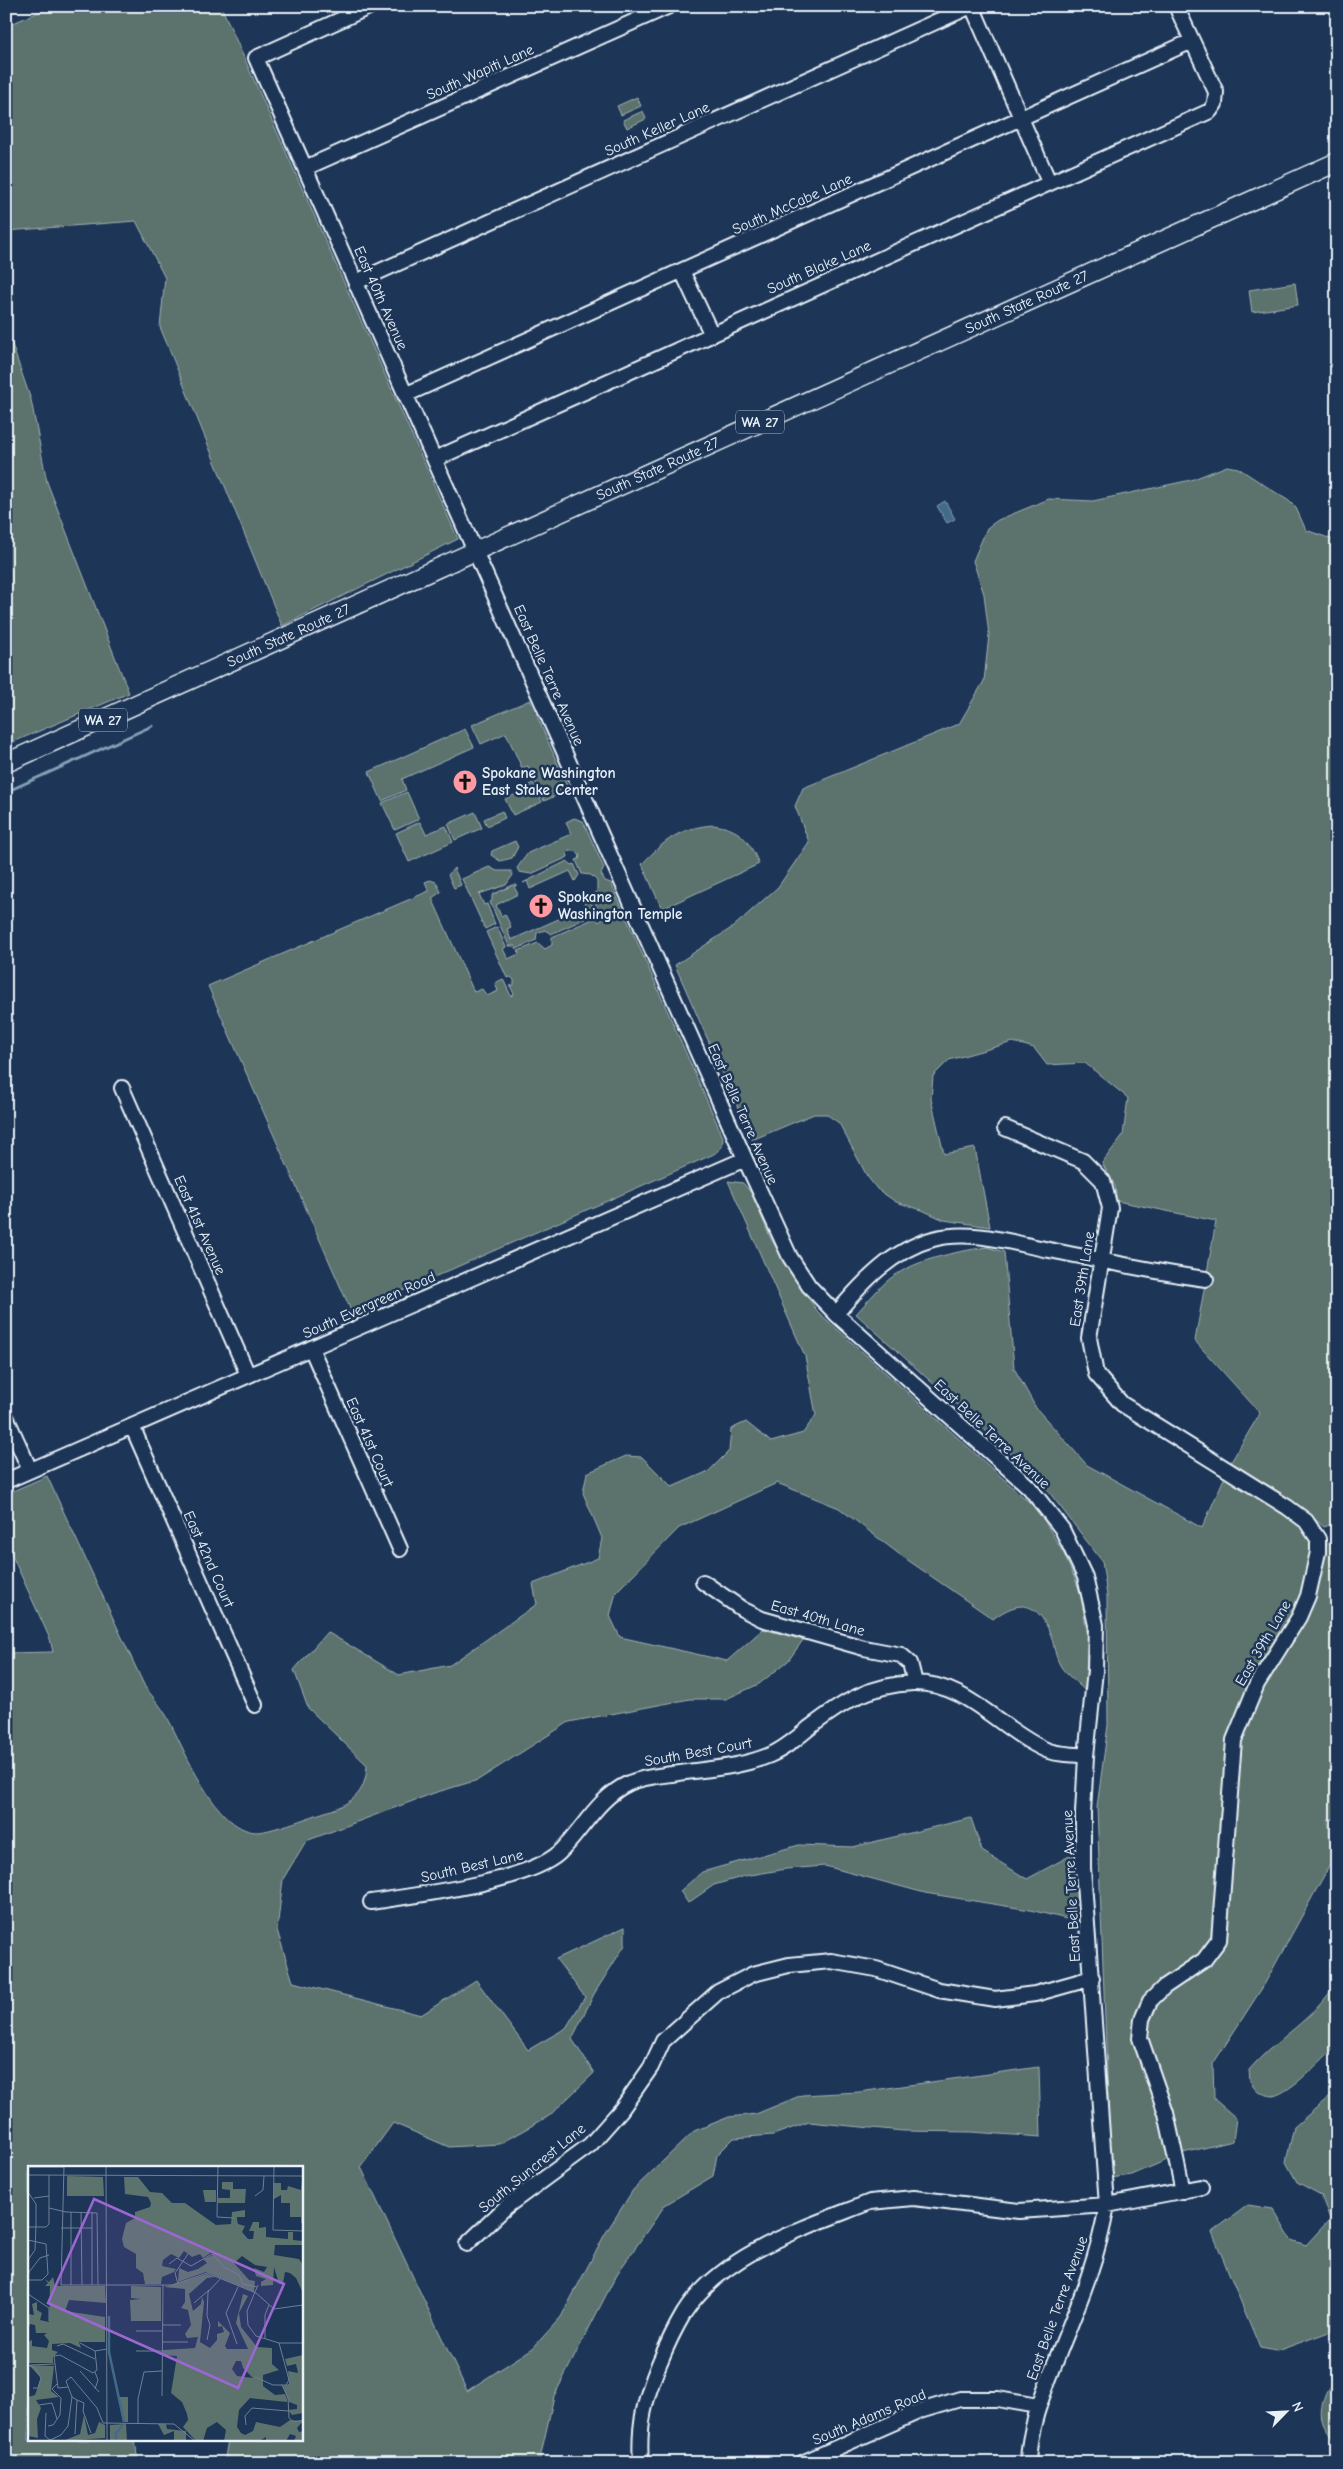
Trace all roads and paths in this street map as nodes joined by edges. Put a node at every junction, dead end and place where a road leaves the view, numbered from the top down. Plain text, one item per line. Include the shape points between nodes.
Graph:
1 (371, 6) edge
2 (669, 6) edge
3 (972, 6) edge
4 (1176, 6) edge
5 (1192, 42) junction
6 (1020, 119) junction
7 (1337, 162) edge
8 (305, 168) junction
9 (1049, 182) junction
10 (682, 271) junction
11 (356, 282) junction
12 (711, 333) junction
13 (406, 395) junction
14 (435, 459) junction
15 (477, 552) junction
16 (6, 763) edge
17 (122, 1088) dead end
18 (1005, 1128) dead end
19 (745, 1159) junction
20 (1101, 1260) junction
21 (1206, 1279) dead end
22 (836, 1314) junction
23 (311, 1348) junction
24 (248, 1375) junction
25 (6, 1417) edge
26 (132, 1426) junction
27 (30, 1470) junction
28 (6, 1480) edge
29 (400, 1548) dead end
30 (704, 1582) dead end
31 (915, 1683) junction
32 (255, 1705) dead end
33 (1086, 1756) junction
34 (609, 1794) joint
35 (371, 1902) dead end
36 (1092, 1978) junction
37 (1201, 2187) dead end
38 (1182, 2191) junction
39 (1107, 2205) junction
40 (467, 2244) dead end
41 (1038, 2406) junction
42 (641, 2463) edge
43 (802, 2463) edge
44 (1028, 2463) edge

1 - 8 street, East 40th Avenue via 256,58
2 - 8 street, South Wapiti Lane
3 - 6 street
3 - 11 street, South Keller Lane
4 - 5 street
5 - 6 street, South McCabe Lane
5 - 9 street, South Blake Lane via 1216,92 1210,112
6 - 9 street
6 - 10 street, South McCabe Lane
7 - 15 main road, South State Route 27 / WA 27
8 - 11 street, East 40th Avenue
9 - 12 street, South Blake Lane
10 - 12 street
10 - 13 street, South McCabe Lane
11 - 13 street, East 40th Avenue
12 - 14 street, South Blake Lane
13 - 14 street, East 40th Avenue
14 - 15 street, East 40th Avenue
15 - 16 main road, South State Route 27 / WA 27
15 - 19 street, East Belle Terre Avenue
17 - 24 street, East 41st Avenue
18 - 20 street, East 39th Lane via 1083,1161 1104,1181 1110,1208
19 - 22 street, East Belle Terre Avenue via 790,1257 809,1286
19 - 23 street, South Evergreen Road
20 - 21 street
20 - 22 street via 978,1236 934,1239 893,1257 856,1290
20 - 38 street, East 39th Lane via 1089,1338 1096,1374 1122,1404 1286,1507 1306,1522 1318,1539 1308,1596 1299,1617 1257,1684 1234,1740 1219,1940 1204,1960 1164,1987 1150,2001 1142,2019 1140,2038 1166,2113
22 - 33 street, East Belle Terre Avenue via 1029,1488 1062,1530 1085,1577 1096,1625 1095,1671
23 - 24 street, South Evergreen Road
23 - 29 street, East 41st Court
24 - 26 street, South Evergreen Road
25 - 27 street
26 - 27 street, South Evergreen Road
26 - 32 street, East 42nd Court
27 - 28 street, South Evergreen Road
30 - 31 street, East 40th Lane via 762,1619 864,1648 901,1655 910,1663
31 - 33 street, South Best Court via 950,1690 980,1705 1016,1734 1048,1751
31 - 34 street, South Best Court via 887,1686 858,1695 840,1704 794,1741 770,1755 737,1765 646,1777
33 - 36 street, East Belle Terre Avenue via 1084,1868
34 - 35 street, South Best Lane via 558,1853 542,1865 516,1875
36 - 39 street, East Belle Terre Avenue
36 - 40 street, South Suncrest Lane via 1035,1994 996,1999 939,1990 876,1968 831,1961 753,1974 718,1992 663,2041 651,2067 621,2110 590,2145 507,2206
37 - 38 street
38 - 39 street
39 - 41 street, East Belle Terre Avenue via 1088,2279
39 - 42 street via 1019,2211 914,2198 892,2199 870,2202 750,2253 702,2290 685,2312 664,2353 642,2414
41 - 43 street, South Adams Road via 998,2399 960,2399 920,2411
41 - 44 street, East Belle Terre Avenue via 1028,2446

